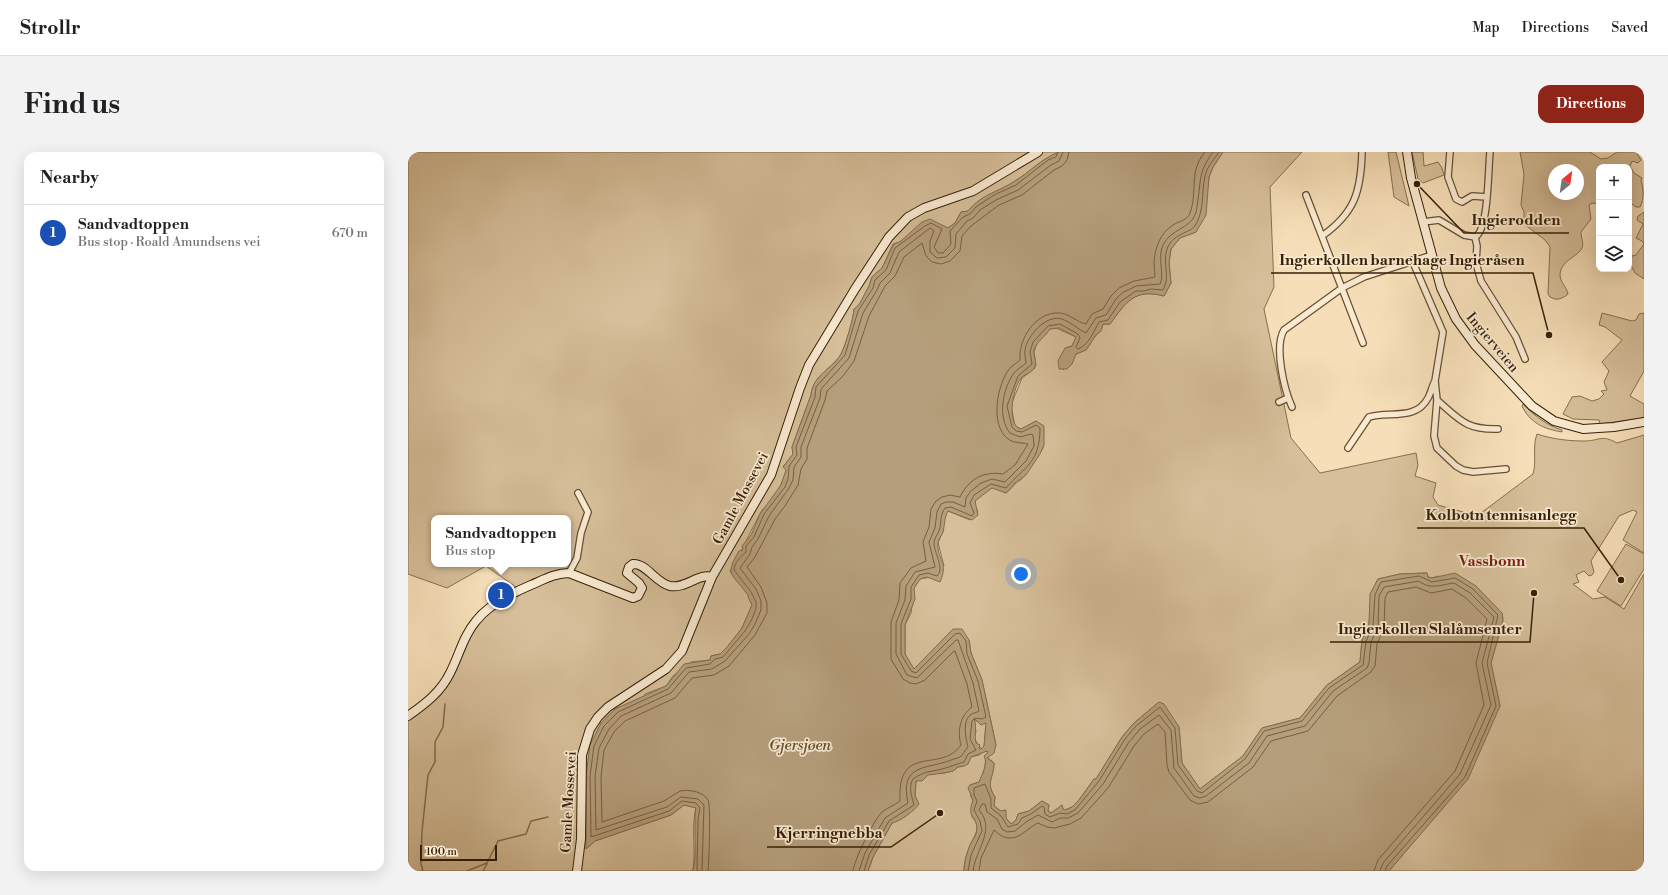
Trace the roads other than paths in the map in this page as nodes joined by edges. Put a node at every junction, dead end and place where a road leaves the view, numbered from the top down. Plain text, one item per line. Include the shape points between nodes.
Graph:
1 (1038, 152) edge
2 (1362, 152) edge
3 (1407, 152) edge
4 (1450, 152) edge
5 (1490, 152) edge
6 (1306, 194) dead end
7 (1487, 197) junction
8 (1423, 222) junction
9 (1322, 236) junction
10 (1475, 237) junction
11 (1432, 255) junction
12 (1412, 260) junction
13 (1342, 288) junction
14 (1363, 343) dead end
15 (1525, 359) dead end
16 (1435, 380) junction
17 (1288, 398) junction
18 (1437, 400) junction
19 (1280, 402) dead end
20 (1292, 407) dead end
21 (1644, 422) edge
22 (1498, 429) dead end
23 (1348, 448) dead end
24 (1506, 469) dead end
25 (578, 493) dead end
26 (569, 573) junction
27 (712, 577) junction
28 (408, 716) edge
29 (577, 871) edge

1 - 27 main road, Gamle Mossevei via 973,191 918,211 904,220 889,237 809,365 771,475
2 - 9 street via 1360,181 1352,204 1339,222
3 - 8 main road, Ingierveien
4 - 7 street via 1447,174 1455,198 1462,202 1472,196
5 - 7 street
6 - 9 street
7 - 10 street via 1482,230
8 - 10 street via 1439,220 1464,235
8 - 11 main road, Ingierveien
9 - 13 street
10 - 15 street via 1476,263 1481,281 1516,337
11 - 12 street
11 - 21 main road, Ingierveien via 1446,300 1461,328 1539,412 1554,421 1576,428
12 - 13 street via 1376,272
12 - 16 street via 1443,332
13 - 14 street
13 - 17 street via 1290,324 1282,334 1279,350
16 - 18 street
16 - 23 street via 1427,400 1420,408 1408,413 1369,417
17 - 19 street
17 - 20 street
18 - 22 street via 1466,424 1481,430
18 - 24 street via 1434,441 1444,456 1456,466 1473,472
25 - 26 street via 588,512 577,558
26 - 27 main road via 632,598 638,596 642,588 628,573 629,566 633,564 642,566 658,581 671,586
26 - 28 main road via 557,574 526,587 483,613 469,631 442,686
27 - 29 main road, Gamle Mossevei via 687,640 676,660 608,707 590,729 582,755 581,840

